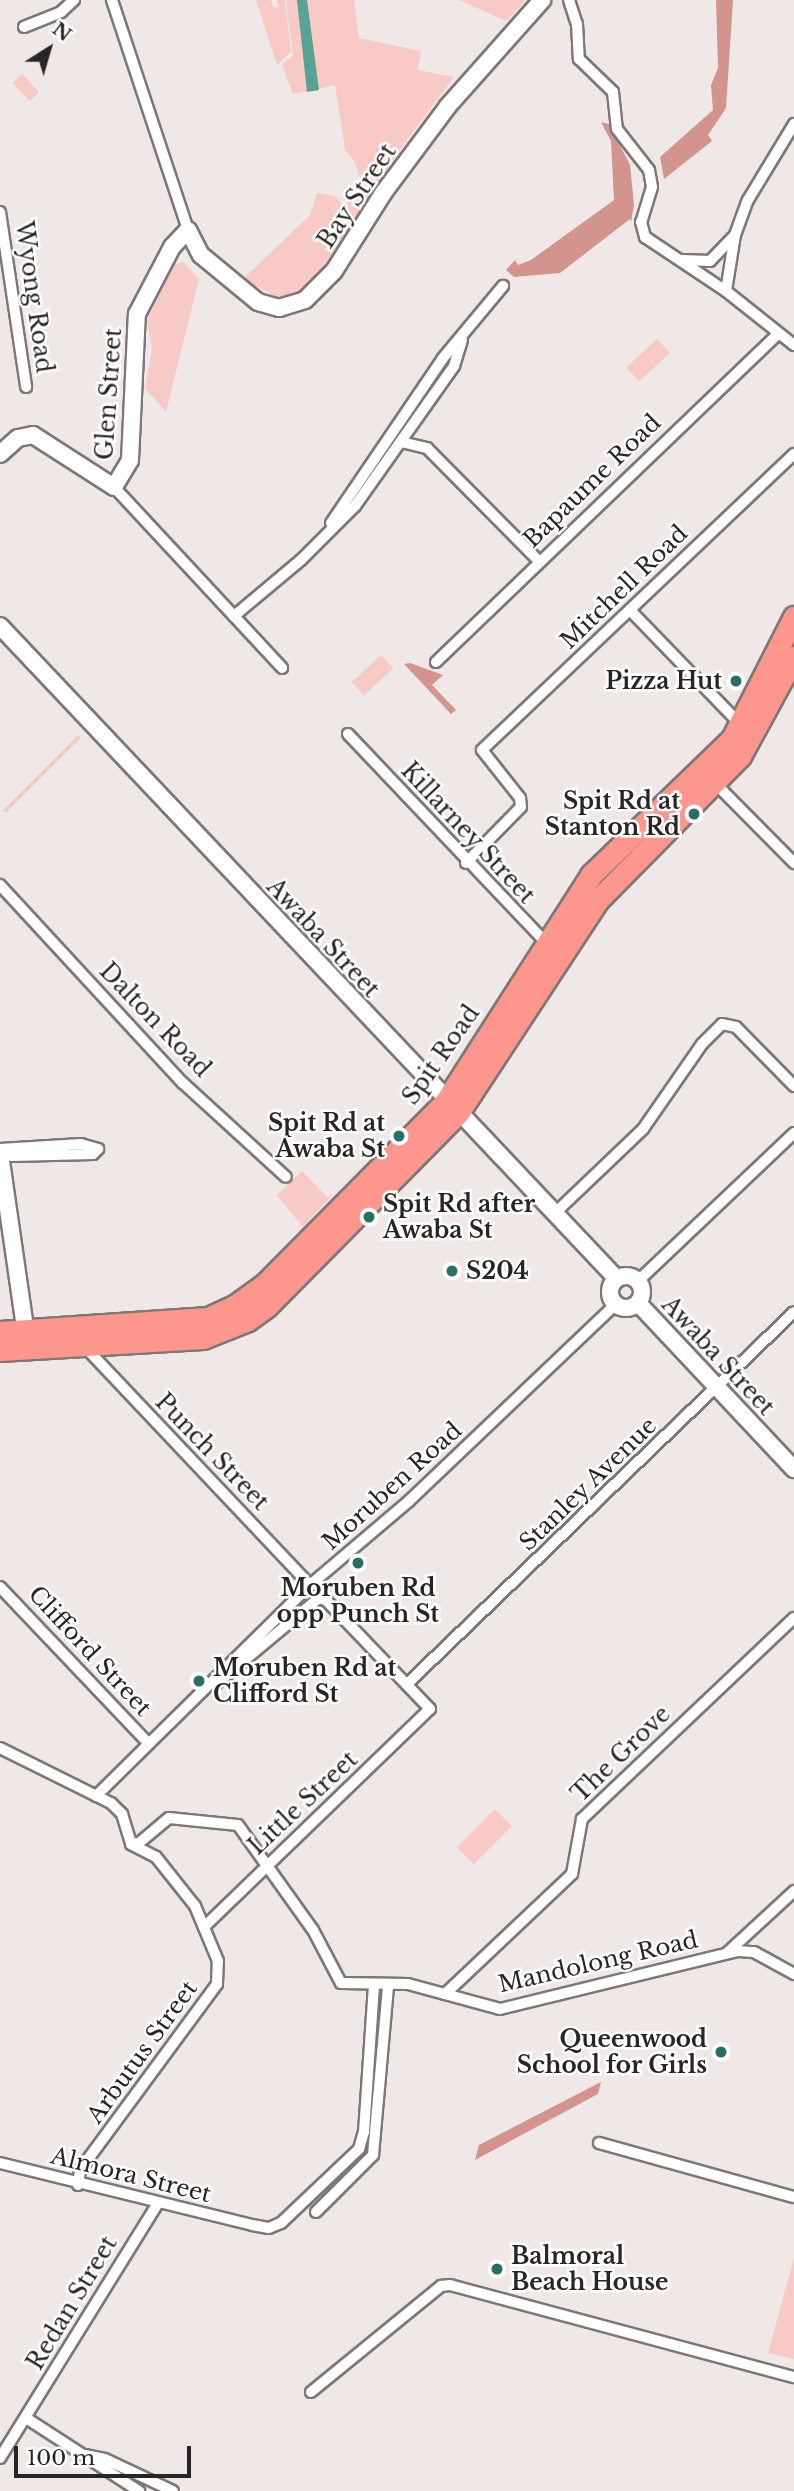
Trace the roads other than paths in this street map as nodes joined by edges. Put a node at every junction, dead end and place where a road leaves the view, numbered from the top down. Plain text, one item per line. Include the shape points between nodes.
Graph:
1 (74, 0) edge
2 (112, 0) edge
3 (542, 0) edge
4 (569, 0) edge
5 (24, 27) dead end
6 (794, 124) edge
7 (0, 212) edge
8 (188, 230) junction
9 (735, 235) junction
10 (680, 260) junction
11 (503, 286) dead end
12 (726, 291) junction
13 (779, 333) junction
14 (462, 340) junction
15 (794, 345) edge
16 (26, 387) dead end
17 (401, 442) junction
18 (0, 454) edge
19 (794, 454) edge
20 (114, 487) junction
21 (324, 534) junction
22 (539, 561) junction
23 (630, 610) junction
24 (234, 616) junction
25 (794, 617) edge
26 (0, 626) edge
27 (794, 657) edge
28 (436, 662) dead end
29 (282, 668) dead end
30 (741, 725) junction
31 (348, 734) dead end
32 (709, 777) junction
33 (466, 863) junction
34 (794, 863) edge
35 (0, 885) edge
36 (553, 948) junction
37 (794, 1086) edge
38 (452, 1107) junction
39 (794, 1133) edge
40 (0, 1151) edge
41 (286, 1177) dead end
42 (554, 1214) junction
43 (7, 1244) edge
44 (617, 1279) junction
45 (638, 1281) junction
46 (638, 1303) junction
47 (616, 1304) junction
48 (794, 1312) edge
49 (0, 1332) edge
50 (27, 1340) junction
51 (85, 1347) junction
52 (0, 1350) edge
53 (716, 1387) junction
54 (794, 1469) edge
55 (310, 1585) junction
56 (0, 1587) edge
57 (794, 1618) edge
58 (408, 1684) junction
59 (196, 1698) junction
60 (149, 1745) junction
61 (0, 1748) edge
62 (96, 1796) junction
63 (131, 1843) junction
64 (267, 1866) junction
65 (794, 1891) edge
66 (204, 1927) junction
67 (728, 1952) junction
68 (794, 1974) edge
69 (374, 1986) junction
70 (388, 1986) junction
71 (445, 1994) junction
72 (599, 2143) dead end
73 (0, 2164) edge
74 (78, 2185) junction
75 (794, 2197) edge
76 (156, 2205) junction
77 (316, 2211) dead end
78 (794, 2377) edge
79 (312, 2392) dead end
80 (26, 2418) junction
81 (79, 2453) junction
82 (0, 2458) edge
83 (139, 2491) edge
84 (173, 2491) edge

1 - 5 street via 61,12
2 - 8 street
3 - 8 street, Bay Street via 448,106 384,192 334,271 306,300 279,308 258,302 206,261
4 - 10 street via 577,24 579,59 613,92 617,130 649,170 652,187 641,229 651,243
6 - 9 street via 764,168
7 - 16 street, Wyong Road
8 - 20 street, Glen Street via 172,247 137,314 130,460
9 - 10 street via 710,261
9 - 12 street
10 - 12 street
11 - 14 street
12 - 13 street
13 - 15 street
13 - 22 street, Bapaume Road
14 - 17 street via 454,366
14 - 21 street via 435,369
17 - 21 street via 355,506
17 - 22 street via 427,448
18 - 20 street via 18,438 33,435
19 - 23 street, Mitchell Road
20 - 24 street
21 - 24 street via 301,561
22 - 28 street, Bapaume Road
23 - 30 street
23 - 33 street, Mitchell Road via 482,750 520,798 521,807
24 - 29 street
25 - 30 highway, Spit Road
26 - 38 street, Awaba Street
27 - 32 highway, Spit Road via 759,727
30 - 32 highway, Spit Road
31 - 33 street, Killarney Street
32 - 34 street
32 - 36 highway, Spit Road
33 - 36 street, Killarney Street
35 - 41 street, Dalton Road via 183,1083
36 - 38 highway, Spit Road
37 - 42 street via 736,1027 722,1024 702,1044 643,1129
38 - 42 street, Awaba Street
38 - 50 highway, Spit Road via 274,1275 236,1305 194,1321
38 - 51 highway, Spit Road via 248,1320 203,1338
39 - 45 street
40 - 40 street via 81,1144 98,1149 93,1154 12,1156
40 - 43 street
42 - 44 street, Awaba Street
43 - 50 street
44 - 45 street via 630,1276
44 - 47 street via 610,1293
45 - 46 street via 643,1290
46 - 47 street via 625,1308
46 - 53 street, Awaba Street
47 - 55 street, Moruben Road via 409,1501
48 - 53 street, Stanley Avenue
49 - 50 highway, Spit Road
50 - 51 highway, Spit Road
50 - 52 highway, Spit Road
51 - 55 street, Punch Street
53 - 54 street, Awaba Street
53 - 58 street, Stanley Avenue
55 - 59 street, Moruben Road
56 - 60 street, Clifford Street
57 - 71 street, The Grove via 582,1819 572,1874
58 - 59 street, Moruben Road via 326,1600 312,1601
58 - 64 street, Little Street via 430,1709
59 - 60 street, Moruben Road
60 - 62 street, Moruben Road
61 - 62 street
62 - 63 street via 118,1809
63 - 64 street, Mandolong Road via 139,1843 169,1818 233,1823 243,1829
63 - 66 street, Arbutus Street via 156,1857 175,1877
64 - 66 street, Little Street
64 - 69 street, Mandolong Road via 313,1930 341,1983
65 - 67 street
66 - 74 street, Arbutus Street via 218,1961 217,1984 80,2169
67 - 68 street, Mandolong Road via 754,1952
67 - 71 street, Mandolong Road via 500,2009
69 - 70 street, Mandolong Road
69 - 76 street, Almora Street via 359,2149 281,2223 269,2228
70 - 71 street, Mandolong Road via 408,1984
70 - 77 street via 373,2155
72 - 75 street
73 - 74 street, Almora Street
74 - 76 street, Almora Street
76 - 80 street, Redan Street
78 - 79 street via 441,2286
80 - 81 street
80 - 82 street, Redan Street
81 - 83 street
81 - 84 street via 105,2459

